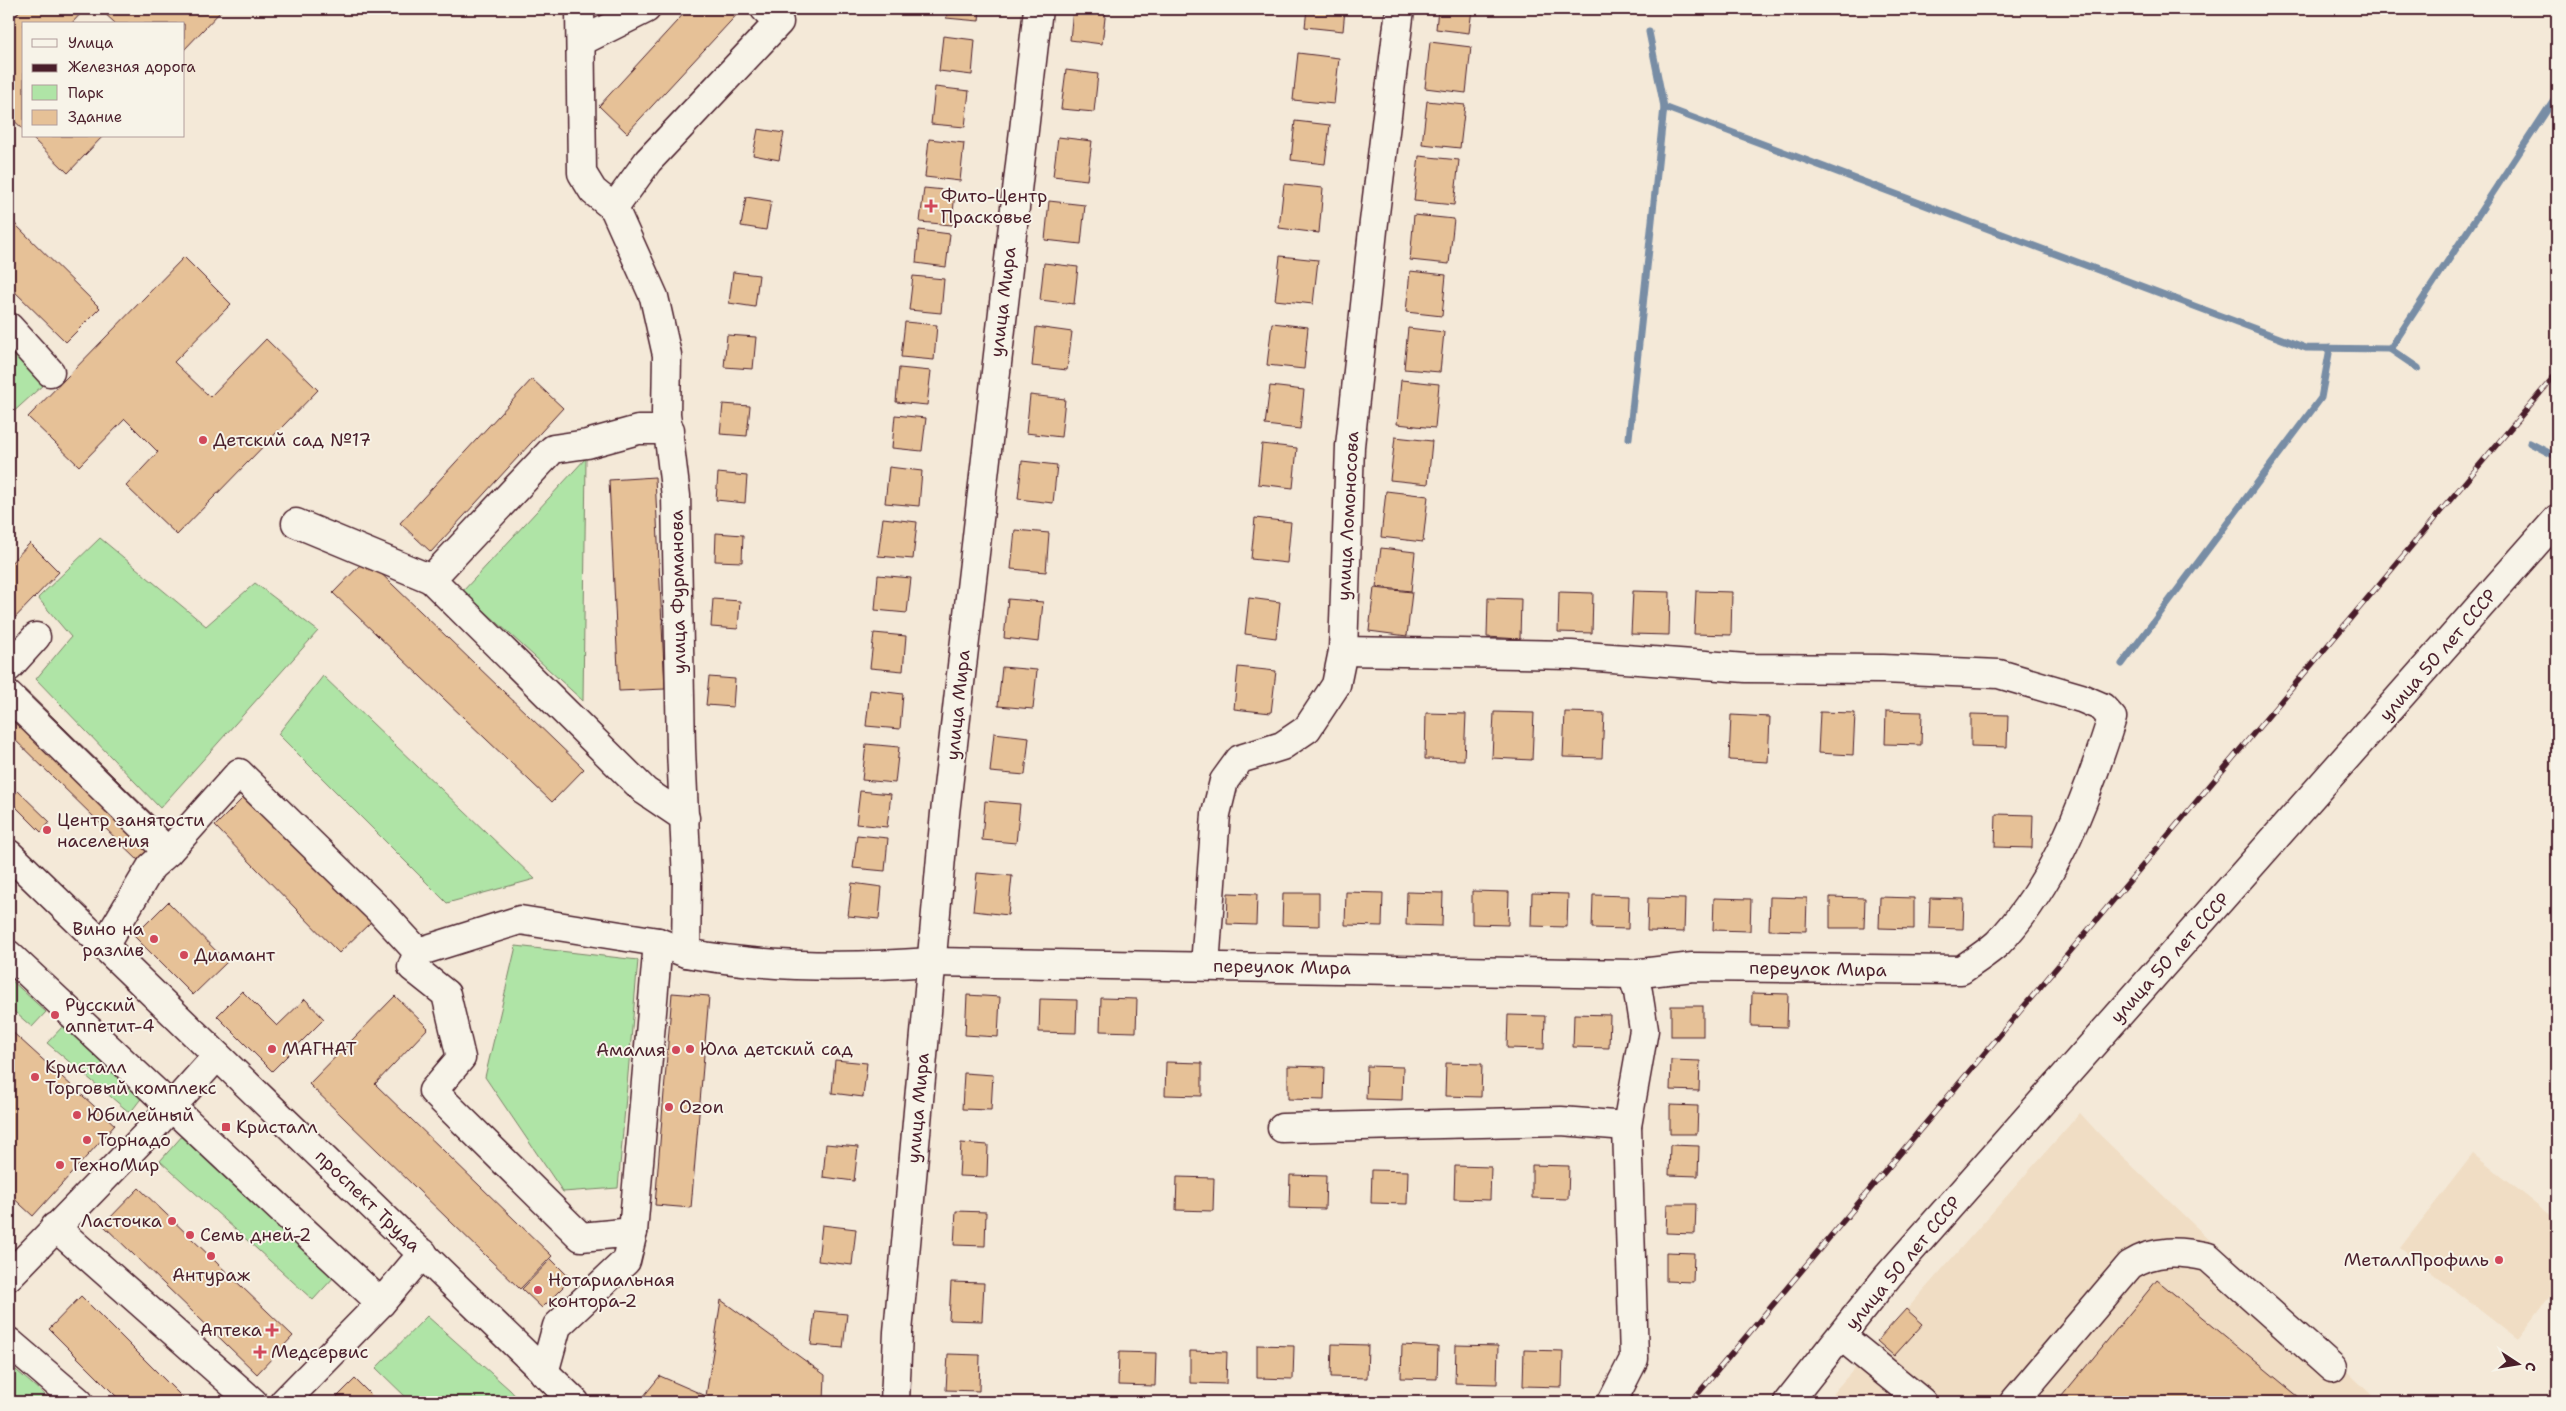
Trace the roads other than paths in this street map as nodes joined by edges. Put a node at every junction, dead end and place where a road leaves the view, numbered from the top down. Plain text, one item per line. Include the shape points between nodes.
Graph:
1 (580, 9) edge
2 (613, 9) edge
3 (646, 9) edge
4 (765, 9) edge
5 (1038, 9) edge
6 (1400, 9) edge
7 (582, 42) junction
8 (614, 208) junction
9 (9, 327) edge
10 (50, 372) dead end
11 (670, 430) junction
12 (2557, 519) edge
13 (296, 523) dead end
14 (431, 579) junction
15 (36, 637) dead end
16 (1343, 651) junction
17 (9, 667) edge
18 (9, 696) edge
19 (685, 818) junction
20 (168, 852) junction
21 (11, 860) edge
22 (658, 942) junction
23 (104, 946) junction
24 (418, 952) junction
25 (686, 953) junction
26 (9, 955) edge
27 (931, 962) junction
28 (1206, 966) junction
29 (1632, 974) junction
30 (217, 1056) junction
31 (171, 1107) junction
32 (1627, 1126) junction
33 (1282, 1128) dead end
34 (55, 1227) junction
35 (633, 1232) junction
36 (423, 1253) junction
37 (11, 1270) edge
38 (381, 1303) junction
39 (1841, 1336) junction
40 (9, 1342) edge
41 (2332, 1368) dead end
42 (544, 1373) junction
43 (1613, 1401) edge
44 (79, 1402) edge
45 (253, 1402) edge
46 (284, 1402) edge
47 (575, 1402) edge
48 (894, 1402) edge
49 (1788, 1402) edge
50 (1922, 1402) edge
51 (2014, 1402) edge

1 - 7 street, улица Фурманова
2 - 7 street
3 - 7 street
4 - 8 street via 780,22 648,161
5 - 27 street, улица Мира via 945,814
6 - 16 street, улица Ломоносова via 1372,230 1350,446
7 - 8 street, улица Фурманова via 582,173 592,191
8 - 11 street, улица Фурманова via 654,297 667,356 666,414
9 - 10 street
11 - 14 street via 638,430 587,444 553,449
11 - 19 street, улица Фурманова via 676,496
12 - 39 street, улица 50 лет СССР via 1888,1276
13 - 14 street
14 - 19 street via 645,791
15 - 17 street
16 - 28 street, улица Ломоносова via 1336,685 1307,729 1282,746 1240,759 1224,781 1216,814
16 - 29 street, переулок Мира via 1571,655 1746,668 1999,674 2081,698 2102,707 2112,718 2065,842 2026,911 1996,944 1961,970 1694,967
18 - 20 street
19 - 25 street, улица Фурманова
20 - 23 street via 151,867
20 - 24 street via 238,773
21 - 23 street, проспект Труда
22 - 24 street via 520,920
22 - 25 street
22 - 35 street
23 - 30 street, проспект Труда
24 - 35 street via 412,967 446,994 461,1058 433,1091 581,1237
25 - 27 street via 722,960 869,967
26 - 31 street
27 - 28 street, переулок Мира
27 - 48 street, улица Мира
28 - 29 street, переулок Мира
29 - 32 street via 1644,1030
30 - 31 street
30 - 36 street, проспект Труда
31 - 34 street
31 - 38 street
32 - 33 street via 1561,1121
32 - 43 street via 1634,1359
34 - 37 street
34 - 45 street
35 - 42 street via 626,1261 557,1326
36 - 38 street
36 - 42 street, проспект Труда
38 - 46 street
39 - 49 street, улица 50 лет СССР
39 - 50 street
40 - 44 street
41 - 51 street via 2208,1257 2164,1252 2144,1256 2130,1265
42 - 47 street, проспект Труда

